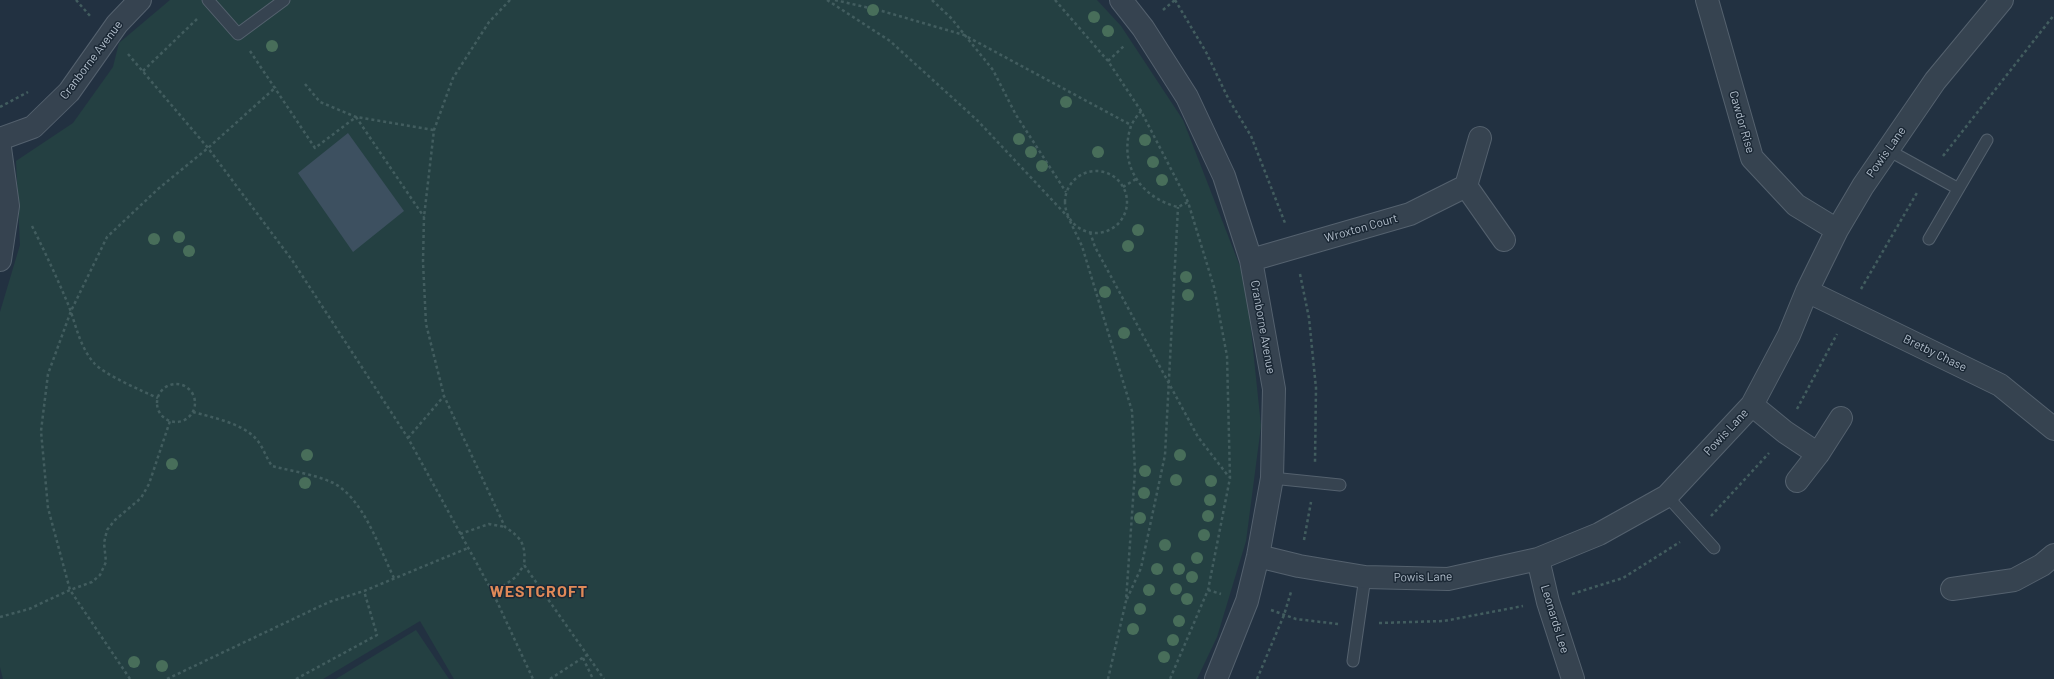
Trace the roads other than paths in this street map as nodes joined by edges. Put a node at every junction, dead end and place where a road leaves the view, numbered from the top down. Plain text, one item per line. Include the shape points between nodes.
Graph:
1 (140, 0) edge
2 (284, 0) edge
3 (1121, 0) edge
4 (1707, 0) edge
5 (2002, 0) edge
6 (211, 2) edge
7 (1480, 138) dead end
8 (0, 140) edge
9 (1987, 140) dead end
10 (0, 148) edge
11 (1888, 150) junction
12 (1466, 186) junction
13 (1957, 188) junction
14 (1837, 230) junction
15 (1929, 239) dead end
16 (1504, 240) dead end
17 (0, 260) edge
18 (1251, 260) junction
19 (1807, 291) junction
20 (1752, 405) junction
21 (1841, 418) dead end
22 (2054, 429) edge
23 (1818, 454) junction
24 (1272, 478) junction
25 (1797, 482) dead end
26 (1340, 485) dead end
27 (1667, 496) junction
28 (1714, 548) dead end
29 (2054, 555) edge
30 (1258, 556) junction
31 (1538, 559) junction
32 (1366, 577) junction
33 (1952, 588) dead end
34 (1353, 661) dead end
35 (1216, 679) edge
36 (1573, 679) edge

1 - 8 street, Cranborne Avenue via 103,29 69,92 33,127
2 - 6 lane via 238,34
3 - 18 street, Cranborne Avenue via 1143,28 1187,97 1224,176
4 - 14 street, Cawdor Rise via 1752,158 1796,205
5 - 11 street, Powis Lane via 1936,81
7 - 12 street
9 - 13 lane
10 - 17 street via 8,206
11 - 13 lane
11 - 14 street, Powis Lane
12 - 16 street
12 - 18 street, Wroxton Court via 1410,214
13 - 15 lane
14 - 19 street, Powis Lane
18 - 24 street, Cranborne Avenue via 1274,388
19 - 20 street, Powis Lane via 1789,335
19 - 22 street, Bretby Chase via 2000,385
20 - 23 street via 1785,432
20 - 27 street, Powis Lane
21 - 23 street
23 - 25 street
24 - 26 lane
24 - 30 street, Cranborne Avenue
27 - 28 lane
27 - 31 street, Powis Lane via 1599,534
29 - 33 street via 2042,565 2014,580
30 - 32 street, Powis Lane
30 - 35 street, Cranborne Avenue via 1247,601
31 - 32 street, Powis Lane via 1448,579
31 - 36 street, Leonards Lee via 1548,602
32 - 34 lane

